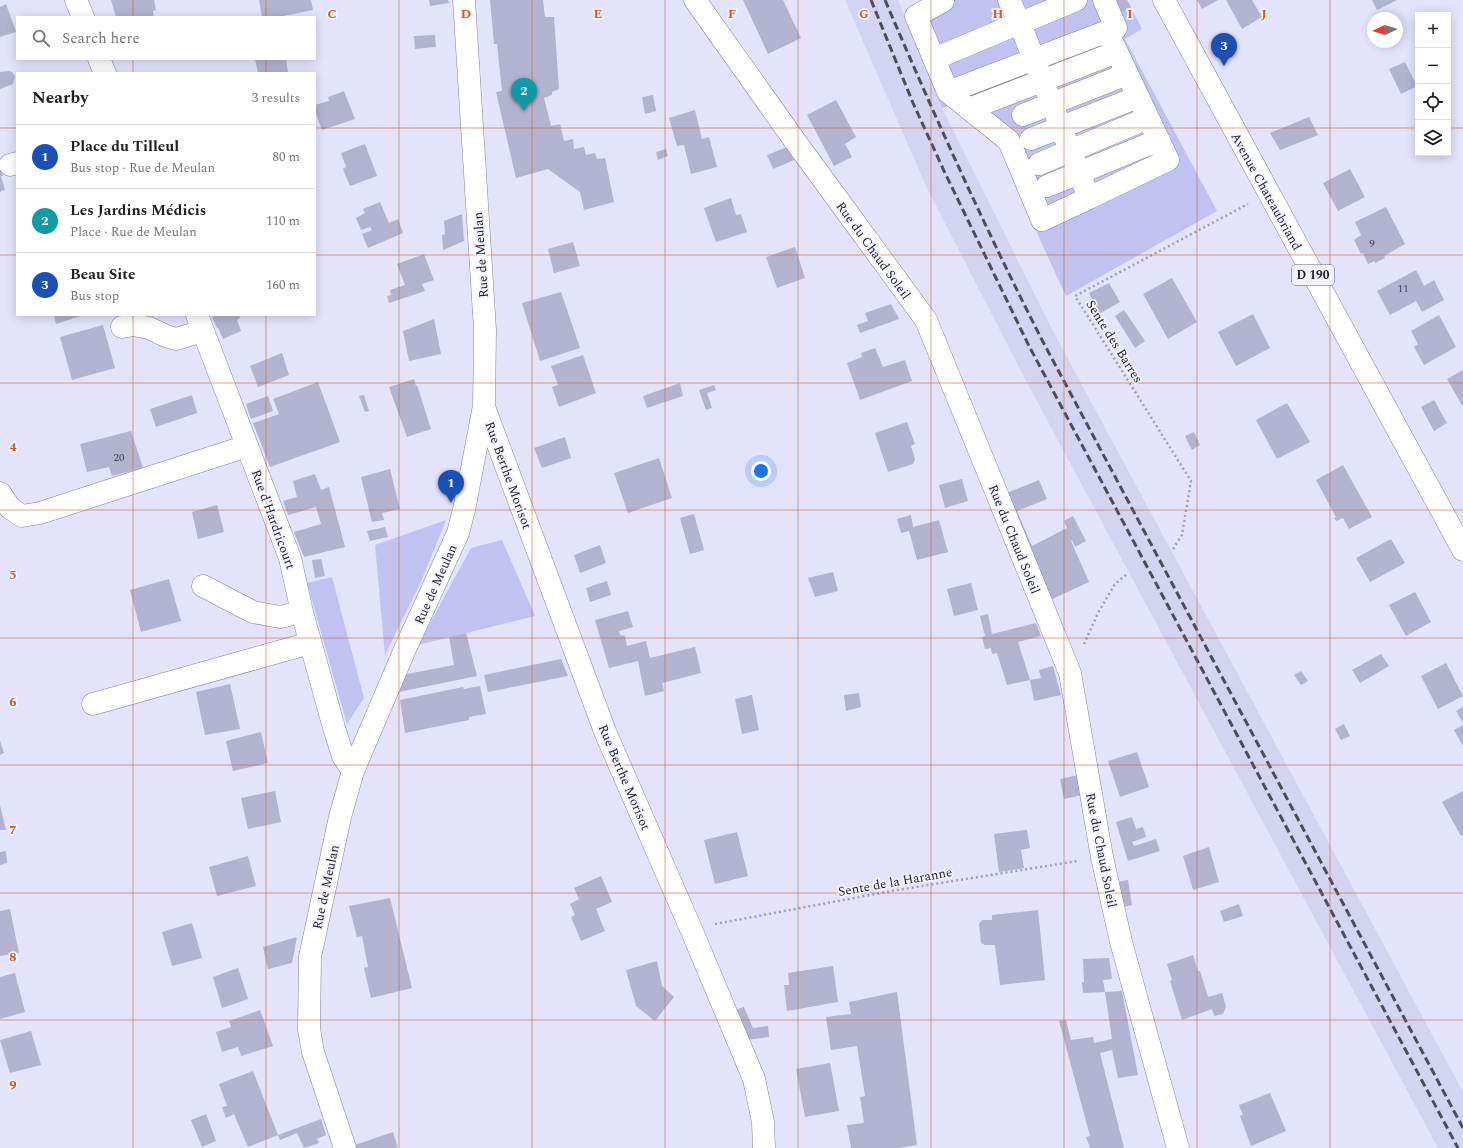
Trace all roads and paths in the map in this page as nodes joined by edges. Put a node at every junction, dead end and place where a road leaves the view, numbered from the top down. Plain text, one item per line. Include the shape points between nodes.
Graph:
1 (76, 0) edge
2 (464, 0) edge
3 (695, 0) edge
4 (942, 0) edge
5 (1076, 0) edge
6 (1104, 0) edge
7 (1164, 0) edge
8 (83, 16) edge
9 (1017, 19) edge
10 (1107, 31) junction
11 (1117, 52) junction
12 (934, 59) junction
13 (1034, 59) junction
14 (99, 60) edge
15 (105, 72) edge
16 (1127, 74) junction
17 (1042, 80) junction
18 (948, 92) junction
19 (1138, 97) junction
20 (1052, 104) junction
21 (969, 109) junction
22 (1023, 115) dead end
23 (1148, 118) junction
24 (1061, 127) junction
25 (1031, 139) dead end
26 (1159, 140) junction
27 (1070, 150) junction
28 (1039, 164) dead end
29 (1079, 173) junction
30 (1047, 186) dead end
31 (1270, 195) junction
32 (1089, 198) junction
33 (200, 323) edge
34 (122, 327) dead end
35 (484, 406) junction
36 (247, 446) junction
37 (0, 493) edge
38 (1173, 549) dead end
39 (1463, 550) edge
40 (1127, 574) dead end
41 (203, 586) dead end
42 (302, 612) junction
43 (310, 644) junction
44 (1070, 673) junction
45 (93, 704) dead end
46 (334, 728) junction
47 (362, 750) junction
48 (353, 771) junction
49 (1102, 857) junction
50 (691, 929) junction
51 (346, 1148) edge
52 (764, 1148) edge
53 (1178, 1148) edge

1 - 8 street
2 - 35 street, Rue de Meulan via 485,330
3 - 44 street, Rue du Chaud Soleil via 926,320
4 - 12 street via 916,16
5 - 9 street
6 - 10 street via 1116,28
7 - 31 street, Avenue Chateaubriand / D 190
9 - 12 street
9 - 13 street
10 - 11 street
10 - 13 street
11 - 16 street
11 - 17 street
12 - 18 street
13 - 17 street
13 - 18 street
14 - 15 street
16 - 19 street
16 - 20 street
17 - 20 street
17 - 21 street
18 - 21 street
19 - 23 street
19 - 24 street
20 - 22 street
20 - 24 street
21 - 32 street via 1009,141 1042,220
23 - 26 street
23 - 27 street
24 - 25 street
24 - 27 street
26 - 29 street
26 - 32 street via 1168,160
27 - 28 street
27 - 29 street
29 - 30 street
29 - 32 street
31 - 38 path, Sente des Barres via 1221,218 1075,296 1191,481 1182,535
31 - 39 street, Avenue Chateaubriand / D 190
33 - 34 street via 176,339 148,328 134,325
33 - 36 street, Rue d'Hardricourt
35 - 47 street, Rue de Meulan via 458,533
35 - 50 street, Rue Berthe Morisot via 606,734
36 - 37 street via 40,513 22,516 10,508
36 - 42 street, Rue d'Hardricourt via 290,558
40 - 44 path via 1116,584 1099,611
41 - 42 street via 253,612 280,617
42 - 43 street, Rue d'Hardricourt
43 - 45 street
43 - 46 street, Rue d'Hardricourt
44 - 49 street, Rue du Chaud Soleil
46 - 47 street
46 - 48 street, Rue d'Hardricourt via 343,756
47 - 48 street, Rue de Meulan
48 - 51 street, Rue de Meulan via 340,816 310,957 309,1029 313,1052
49 - 50 path, Sente de la Haranne via 896,890
49 - 53 street, Rue du Chaud Soleil via 1122,942
50 - 52 street, Rue Berthe Morisot via 754,1079 763,1122

